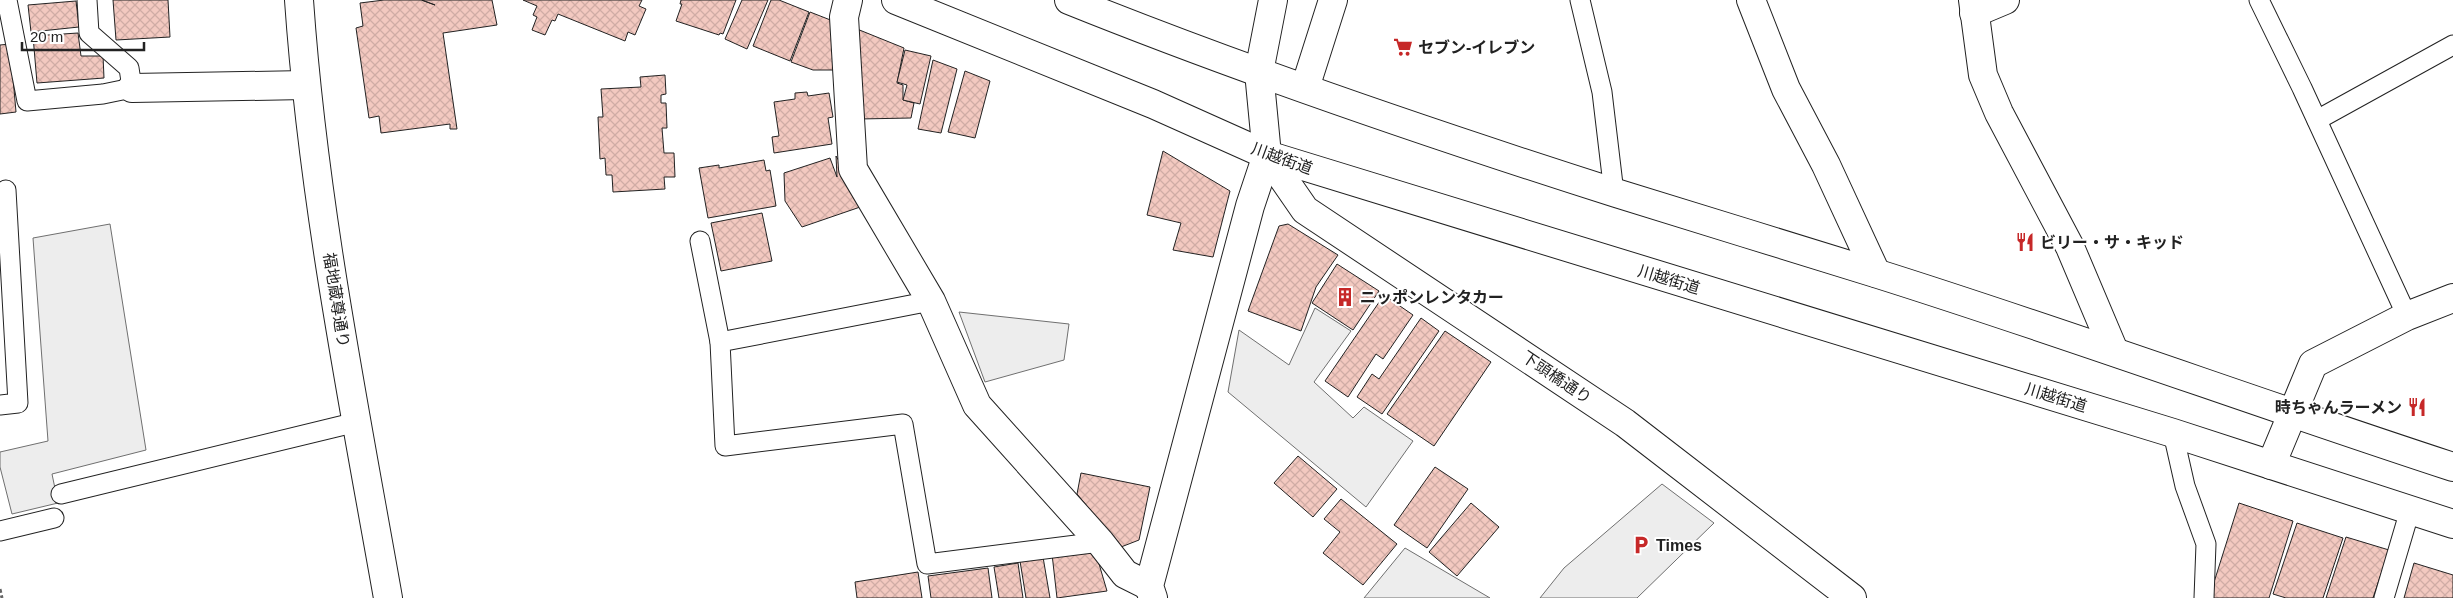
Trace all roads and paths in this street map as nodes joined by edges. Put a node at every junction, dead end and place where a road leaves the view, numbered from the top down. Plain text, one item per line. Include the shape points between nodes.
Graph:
1 (7, 0) edge
2 (87, 0) edge
3 (299, 0) edge
4 (848, 0) edge
5 (896, 0) edge
6 (1069, 0) edge
7 (1273, 0) edge
8 (1333, 0) edge
9 (1580, 0) edge
10 (1751, 0) edge
11 (2005, 0) edge
12 (2259, 0) edge
13 (1973, 6) edge
14 (2453, 45) edge
15 (1259, 72) junction
16 (305, 85) junction
17 (132, 88) junction
18 (1305, 88) junction
19 (2317, 120) junction
20 (1267, 155) junction
21 (6, 190) dead end
22 (1614, 193) junction
23 (700, 241) dead end
24 (1876, 273) junction
25 (2453, 298) edge
26 (931, 301) junction
27 (2407, 316) junction
28 (720, 342) junction
29 (2114, 351) junction
30 (0, 405) edge
31 (2292, 412) junction
32 (357, 422) junction
33 (2173, 433) junction
34 (2271, 464) junction
35 (2453, 467) edge
36 (61, 494) dead end
37 (2410, 510) junction
38 (54, 518) dead end
39 (2453, 524) edge
40 (0, 531) edge
41 (1100, 542) junction
42 (0, 589) edge
43 (1151, 592) edge
44 (2, 598) edge
45 (388, 598) edge
46 (1852, 598) edge
47 (2204, 598) edge
48 (2384, 598) edge

1 - 17 lane via 27,101
2 - 17 lane via 90,33 129,68
3 - 16 main road, 福地蔵尊通り
4 - 26 main road via 844,17 853,169
5 - 20 main road, 川越街道 via 1154,104
6 - 15 main road
7 - 15 main road
8 - 18 main road
9 - 22 lane via 1602,92
10 - 24 main road via 1786,90 1826,165
11 - 13 main road
12 - 19 lane
13 - 29 main road via 1983,75 1999,113 2070,247
14 - 19 lane
15 - 18 main road
15 - 20 main road
16 - 17 main road
16 - 32 main road, 福地蔵尊通り
18 - 22 main road
19 - 27 lane
20 - 33 main road, 川越街道
20 - 43 main road via 1250,206
20 - 46 main road, 下頭橋通り via 1305,210 1625,423
21 - 30 lane via 18,403
22 - 24 main road
23 - 28 lane
24 - 29 main road
25 - 27 main road
26 - 28 lane
26 - 41 main road via 977,405
27 - 31 main road via 2313,364
28 - 41 lane via 725,446 903,424 928,564
29 - 31 main road
31 - 34 main road
31 - 35 main road
32 - 36 lane
32 - 45 main road, 福地蔵尊通り
33 - 34 main road, 川越街道
33 - 47 lane via 2185,486 2206,544
34 - 37 main road, 川越街道
37 - 39 main road, 川越街道
37 - 48 lane
38 - 40 lane
41 - 43 main road via 1125,574
42 - 44 path

